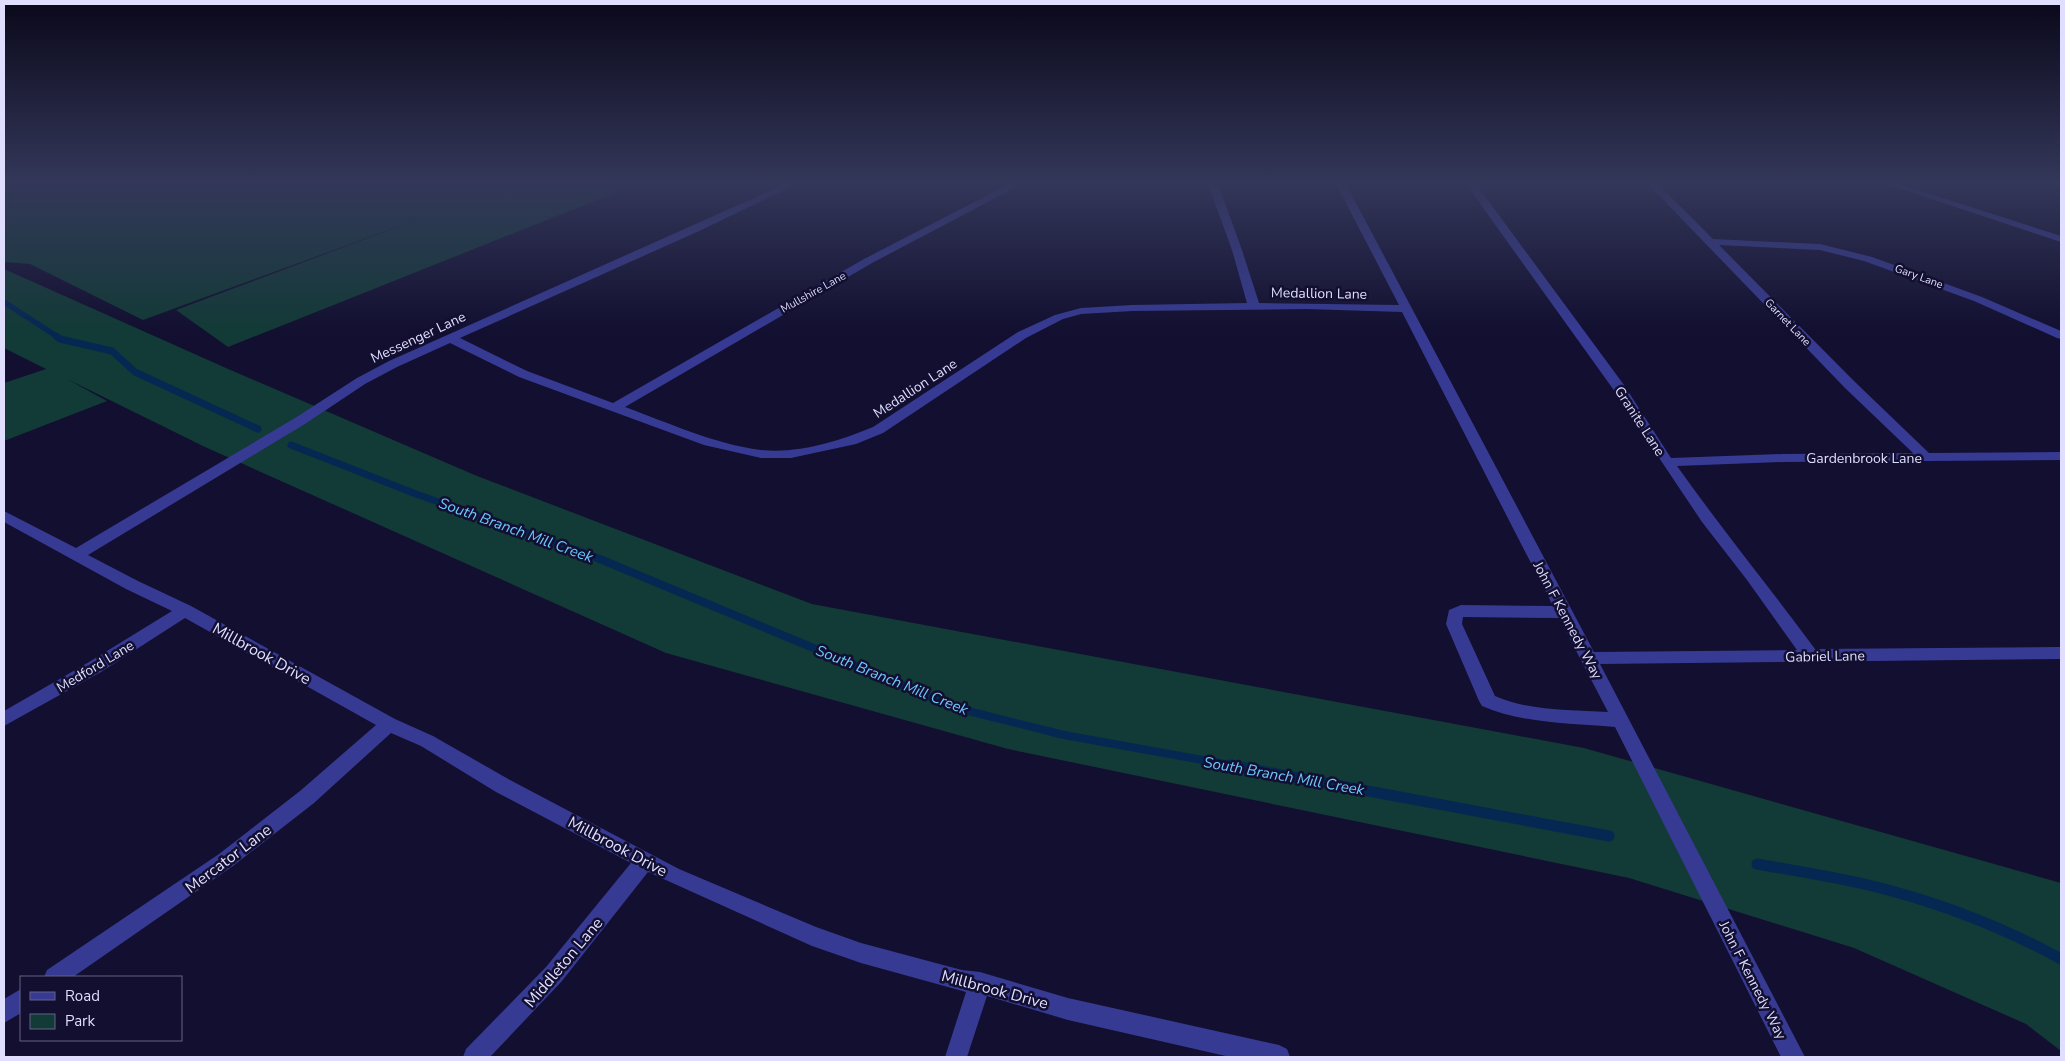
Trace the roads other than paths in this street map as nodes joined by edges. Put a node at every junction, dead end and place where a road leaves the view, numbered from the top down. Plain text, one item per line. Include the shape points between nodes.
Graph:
1 (685, 234) edge
2 (922, 234) edge
3 (1231, 234) edge
4 (1367, 234) edge
5 (1505, 234) edge
6 (1702, 234) edge
7 (2044, 234) edge
8 (2061, 239) edge
9 (1710, 242) junction
10 (1254, 307) junction
11 (1406, 310) junction
12 (2061, 335) edge
13 (450, 338) junction
14 (615, 407) junction
15 (2061, 456) edge
16 (1926, 458) junction
17 (1667, 462) junction
18 (6, 520) edge
19 (76, 555) junction
20 (185, 610) junction
21 (1564, 612) junction
22 (2061, 653) edge
23 (1812, 656) junction
24 (1589, 658) junction
25 (4, 719) edge
26 (1620, 720) junction
27 (389, 724) junction
28 (645, 861) junction
29 (56, 976) edge
30 (980, 983) junction
31 (20, 1001) edge
32 (4, 1012) edge
33 (474, 1057) edge
34 (956, 1057) edge
35 (1279, 1057) edge
36 (1793, 1057) edge

1 - 13 street, Messenger Lane
2 - 14 street, Mullshire Lane
3 - 10 street
4 - 11 street, John F Kennedy Way
5 - 17 street, Granite Lane via 1619,388
6 - 9 street, Garnet Lane
7 - 8 street
9 - 12 street, Gary Lane via 1798,245 1868,259 1978,299
9 - 16 street, Garnet Lane
10 - 11 street, Medallion Lane via 1332,306
10 - 14 street, Medallion Lane via 1106,309 1060,317 1022,335 878,430 851,441 791,454 762,454 726,447
11 - 21 street, John F Kennedy Way
13 - 14 street, Medallion Lane via 523,374
13 - 19 street, Messenger Lane via 361,381
15 - 16 street, Gardenbrook Lane
16 - 17 street, Gardenbrook Lane
17 - 23 street, Granite Lane
18 - 19 street, Millbrook Drive
19 - 20 street, Millbrook Drive
20 - 25 street, Medford Lane
20 - 27 street, Millbrook Drive
21 - 24 street, John F Kennedy Way
21 - 26 street via 1462,611 1455,614 1454,624 1488,701 1499,708
22 - 23 street, Gabriel Lane
23 - 24 street, Gabriel Lane
24 - 26 street, John F Kennedy Way
26 - 36 street, John F Kennedy Way
27 - 28 street, Millbrook Drive via 427,741 503,786
27 - 29 street, Mercator Lane via 306,798 226,860
28 - 30 street, Millbrook Drive via 812,936 861,953
28 - 33 street, Middleton Lane via 554,974
30 - 34 street
30 - 35 street, Millbrook Drive via 1068,1009
31 - 32 street

